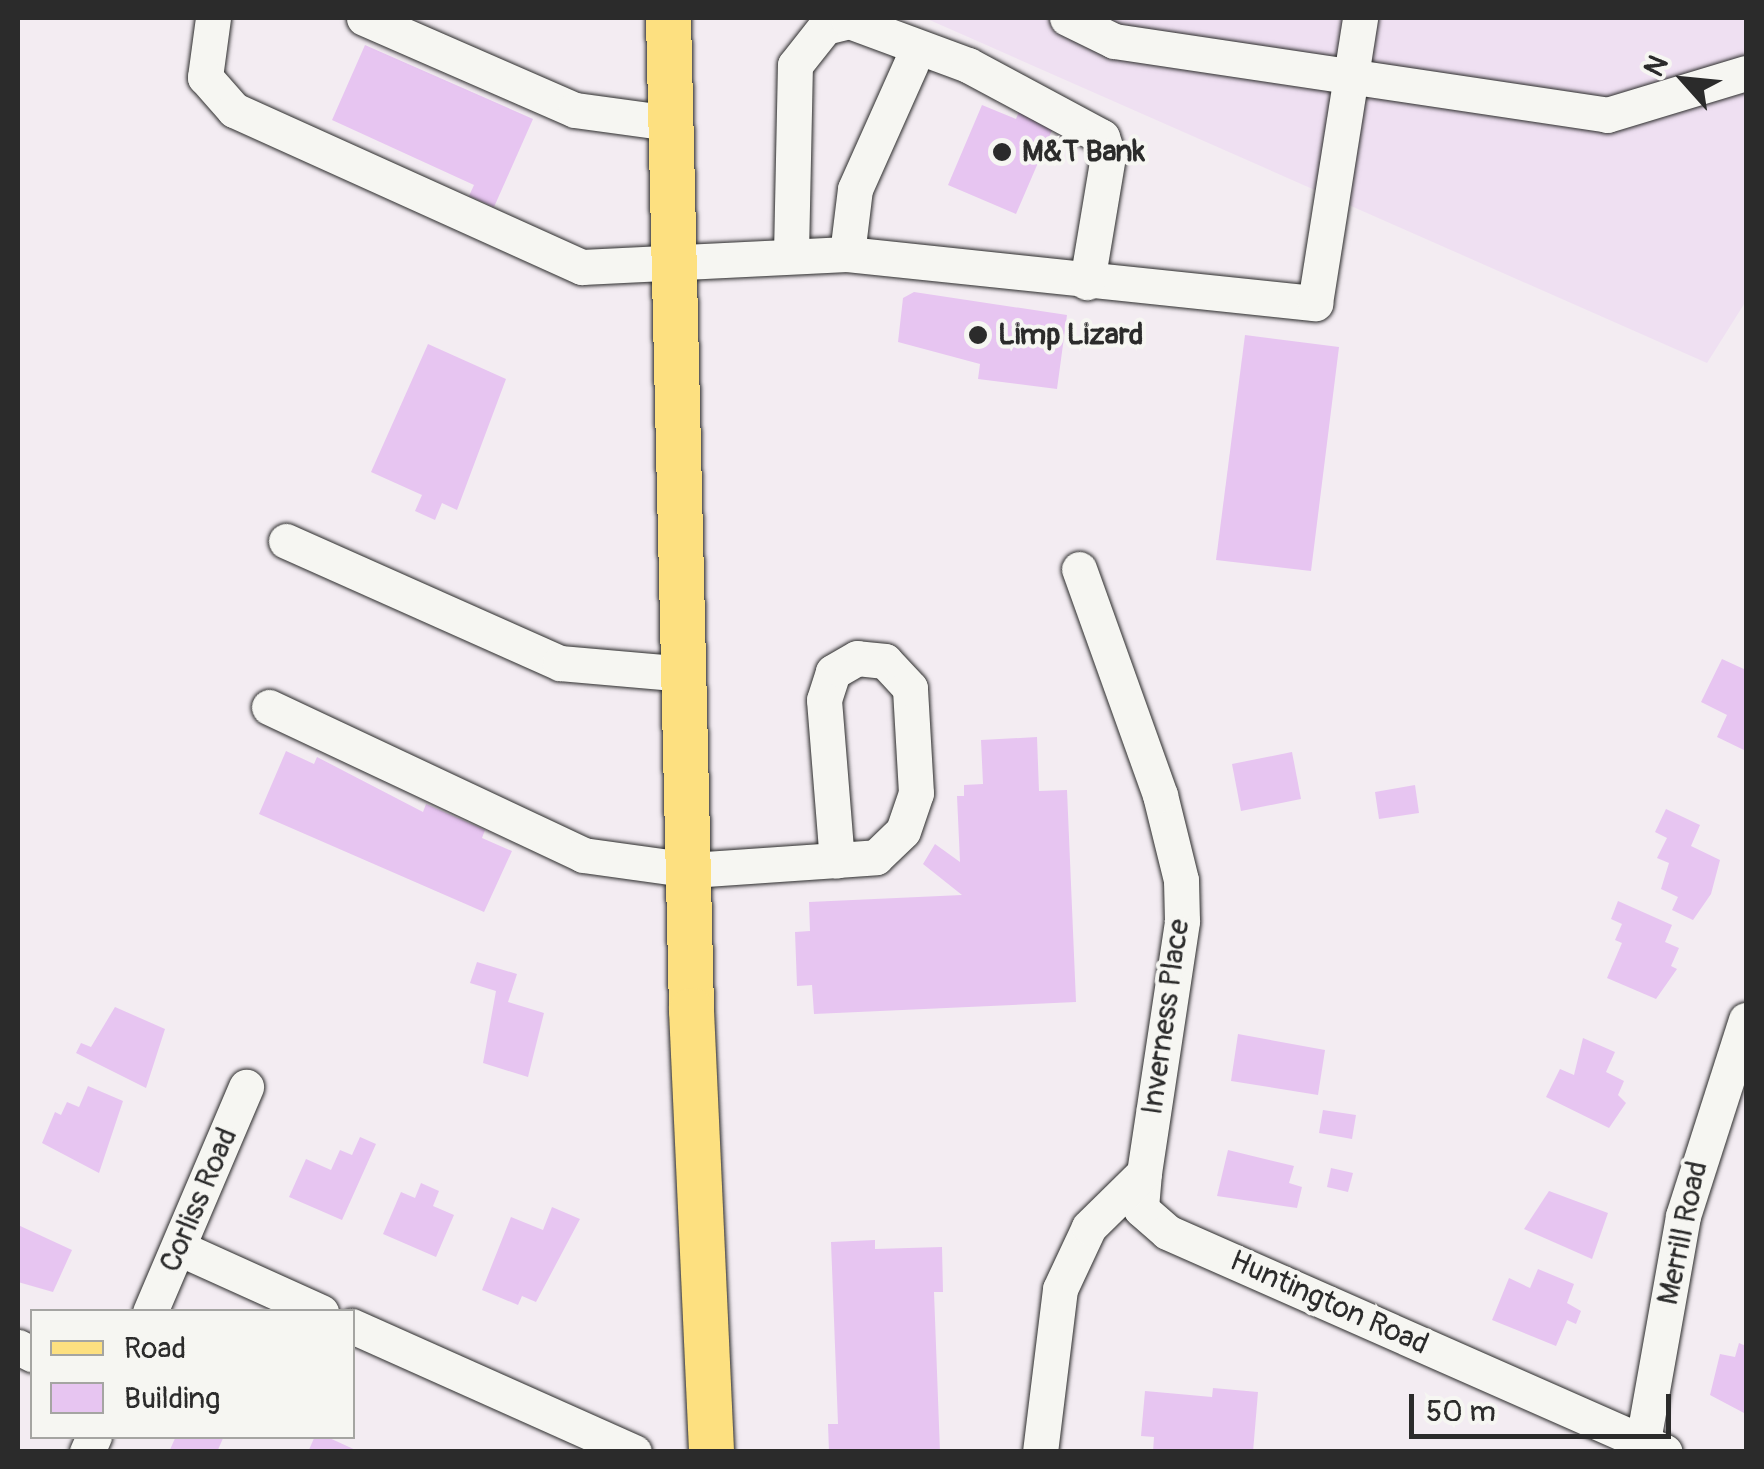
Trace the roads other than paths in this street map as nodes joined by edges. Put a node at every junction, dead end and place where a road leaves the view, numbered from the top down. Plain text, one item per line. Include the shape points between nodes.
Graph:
1 (213, 18) edge
2 (364, 18) edge
3 (668, 18) edge
4 (1067, 18) edge
5 (1360, 18) edge
6 (911, 64) dead end
7 (1746, 73) edge
8 (1352, 80) junction
9 (670, 122) junction
10 (791, 254) junction
11 (847, 254) junction
12 (672, 262) junction
13 (1087, 282) junction
14 (286, 541) dead end
15 (1079, 569) dead end
16 (686, 674) junction
17 (268, 707) dead end
18 (837, 860) junction
19 (691, 870) junction
20 (1746, 1020) edge
21 (246, 1087) dead end
22 (1144, 1173) junction
23 (179, 1248) junction
24 (151, 1309) edge
25 (314, 1309) edge
26 (355, 1327) edge
27 (1649, 1448) edge
28 (634, 1452) edge
29 (712, 1452) edge
30 (1040, 1452) edge

1 - 12 street via 205,77 234,110 582,267
2 - 9 street via 575,110
3 - 9 main road
4 - 8 street via 1114,42
5 - 8 street
6 - 11 street via 855,189
7 - 8 street via 1607,115
8 - 13 street via 1340,118 1315,304
9 - 12 main road
10 - 11 street
10 - 12 street
10 - 13 street via 796,65 825,26 849,21 968,65 1102,137 1108,156
11 - 13 street
12 - 16 main road
14 - 16 street via 560,663
15 - 22 street, Inverness Place via 1134,710 1181,880
16 - 19 main road
17 - 19 street via 584,855
18 - 18 street via 876,857 903,831 916,793 910,688 885,661 856,658 832,672 824,700
18 - 19 street
19 - 29 main road
20 - 27 street, Merrill Road via 1683,1216
21 - 23 street, Corliss Road
22 - 27 street, Huntington Road via 1141,1209 1167,1232
22 - 30 street via 1089,1227 1060,1289
23 - 24 street, Corliss Road
23 - 25 street
26 - 28 street

